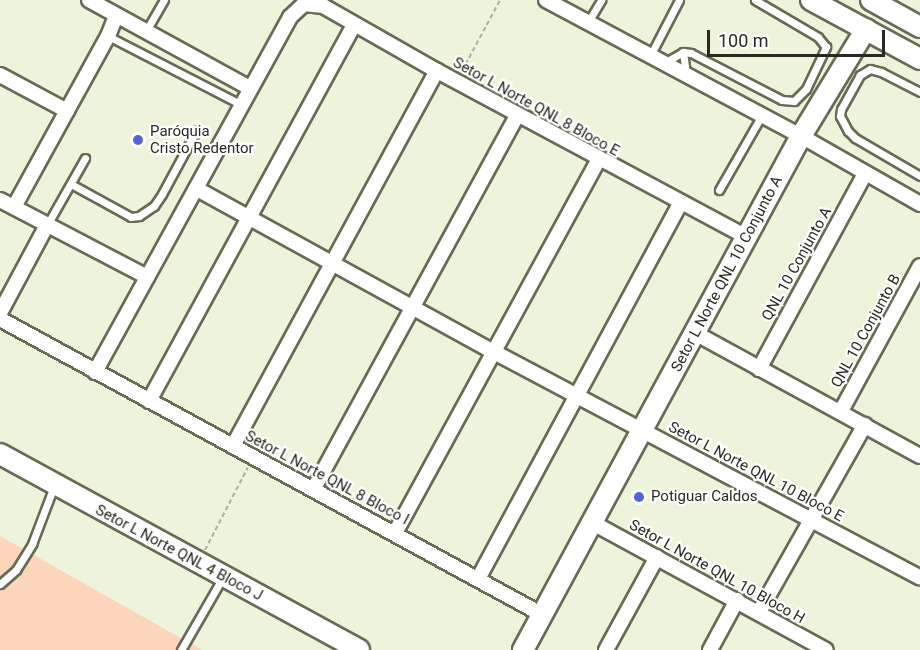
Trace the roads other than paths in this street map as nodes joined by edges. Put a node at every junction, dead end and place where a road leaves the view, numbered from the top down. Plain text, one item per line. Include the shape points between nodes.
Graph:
1 (164, 0) edge
2 (546, 0) edge
3 (601, 0) edge
4 (679, 0) edge
5 (755, 0) edge
6 (811, 0) edge
7 (871, 0) edge
8 (96, 2) edge
9 (320, 3) edge
10 (117, 16) junction
11 (588, 22) junction
12 (354, 25) junction
13 (920, 27) edge
14 (866, 29) junction
15 (146, 32) junction
16 (108, 36) junction
17 (683, 52) junction
18 (650, 56) junction
19 (920, 59) edge
20 (664, 63) junction
21 (437, 71) junction
22 (0, 75) edge
23 (687, 75) junction
24 (250, 88) junction
25 (920, 92) edge
26 (242, 105) junction
27 (66, 111) junction
28 (517, 114) junction
29 (762, 115) junction
30 (196, 132) dead end
31 (801, 136) junction
32 (85, 158) dead end
33 (599, 159) junction
34 (865, 174) junction
35 (920, 176) edge
36 (70, 184) junction
37 (197, 189) junction
38 (719, 190) dead end
39 (0, 200) edge
40 (680, 204) junction
41 (920, 204) edge
42 (14, 207) junction
43 (250, 219) junction
44 (47, 225) junction
45 (746, 237) junction
46 (332, 263) junction
47 (920, 266) edge
48 (147, 277) junction
49 (414, 307) junction
50 (0, 313) edge
51 (0, 319) edge
52 (695, 333) junction
53 (494, 352) junction
54 (759, 369) junction
55 (95, 372) junction
56 (576, 396) junction
57 (150, 401) junction
58 (841, 411) junction
59 (865, 425) junction
60 (643, 430) junction
61 (233, 446) junction
62 (0, 454) edge
63 (920, 456) edge
64 (54, 486) junction
65 (314, 488) junction
66 (811, 519) junction
67 (593, 523) junction
68 (395, 533) junction
69 (657, 557) junction
70 (223, 577) junction
71 (920, 578) edge
72 (478, 579) junction
73 (0, 584) edge
74 (737, 600) junction
75 (759, 612) junction
76 (543, 615) junction
77 (821, 649) edge
78 (181, 650) edge
79 (359, 650) edge
80 (523, 650) edge
81 (606, 650) edge
82 (710, 650) edge

1 - 15 lane
2 - 11 street
3 - 11 lane
4 - 18 lane
5 - 17 lane via 818,37 826,47 806,89 794,101 782,100 703,57
6 - 14 main road
7 - 13 main road
8 - 10 street
9 - 12 street, Setor L Norte QNL 8 Bloco E
9 - 24 street via 304,4 290,17
10 - 15 street
10 - 16 street
11 - 18 street
12 - 21 street, Setor L Norte QNL 8 Bloco E
12 - 43 street
14 - 19 main road
14 - 31 main road, Setor L Norte QNL 10 Conjunto A
15 - 24 street
16 - 26 lane
16 - 27 street
17 - 20 lane
17 - 23 lane
18 - 20 street
20 - 23 street
21 - 28 street, Setor L Norte QNL 8 Bloco E
21 - 46 street
22 - 27 street
23 - 29 street
24 - 26 street
25 - 35 lane via 870,69 860,75 840,116 855,138
26 - 37 street
27 - 42 street
28 - 33 street, Setor L Norte QNL 8 Bloco E
28 - 49 street
29 - 31 street
29 - 38 lane
30 - 36 lane via 154,206 139,216 131,216
31 - 34 street
31 - 45 main road, Setor L Norte QNL 10 Conjunto A
32 - 36 lane
33 - 40 street, Setor L Norte QNL 8 Bloco E
33 - 53 street
34 - 41 street
34 - 54 street, QNL 10 Conjunto A
36 - 44 lane
37 - 43 street, Setor L Norte QNL 10 Bloco E
37 - 48 street
39 - 42 street
40 - 45 street, Setor L Norte QNL 8 Bloco E
40 - 56 street
42 - 44 street
43 - 46 street, Setor L Norte QNL 10 Bloco E
43 - 57 street
44 - 48 street
44 - 50 street
45 - 52 main road, Setor L Norte QNL 10 Conjunto A
46 - 49 street, Setor L Norte QNL 10 Bloco E
46 - 61 street
47 - 58 street, QNL 10 Conjunto B
48 - 55 street
49 - 53 street, Setor L Norte QNL 10 Bloco E
49 - 65 street
51 - 55 street, Setor L Norte QNL 8 Bloco I
52 - 54 street
52 - 60 main road, Setor L Norte QNL 10 Conjunto A
53 - 56 street, Setor L Norte QNL 10 Bloco E
53 - 68 street
54 - 58 street
55 - 57 street, Setor L Norte QNL 8 Bloco I
56 - 60 street, Setor L Norte QNL 10 Bloco E
56 - 72 street
57 - 61 street, Setor L Norte QNL 8 Bloco I
58 - 59 street
59 - 63 street
59 - 66 street
60 - 66 street, Setor L Norte QNL 10 Bloco E
60 - 67 main road, Setor L Norte QNL 10 Conjunto A
61 - 65 street, Setor L Norte QNL 8 Bloco I
62 - 64 main road, Setor L Norte QNL 4 Bloco J
64 - 70 main road, Setor L Norte QNL 4 Bloco J
64 - 73 lane via 32,544 16,570
65 - 68 street, Setor L Norte QNL 8 Bloco I
66 - 71 street, Setor L Norte QNL 10 Bloco E
66 - 75 street
67 - 69 street, Setor L Norte QNL 10 Bloco H
67 - 76 main road, Setor L Norte QNL 10 Conjunto A
68 - 72 street, Setor L Norte QNL 8 Bloco I
69 - 74 street, Setor L Norte QNL 10 Bloco H
69 - 81 street
70 - 78 lane
70 - 79 main road, Setor L Norte QNL 4 Bloco J
72 - 76 street, Setor L Norte QNL 8 Bloco I
74 - 75 street, Setor L Norte QNL 10 Bloco H
74 - 82 street
75 - 77 street, Setor L Norte QNL 10 Bloco H
76 - 80 main road, Setor L Norte QNL 10 Conjunto A

